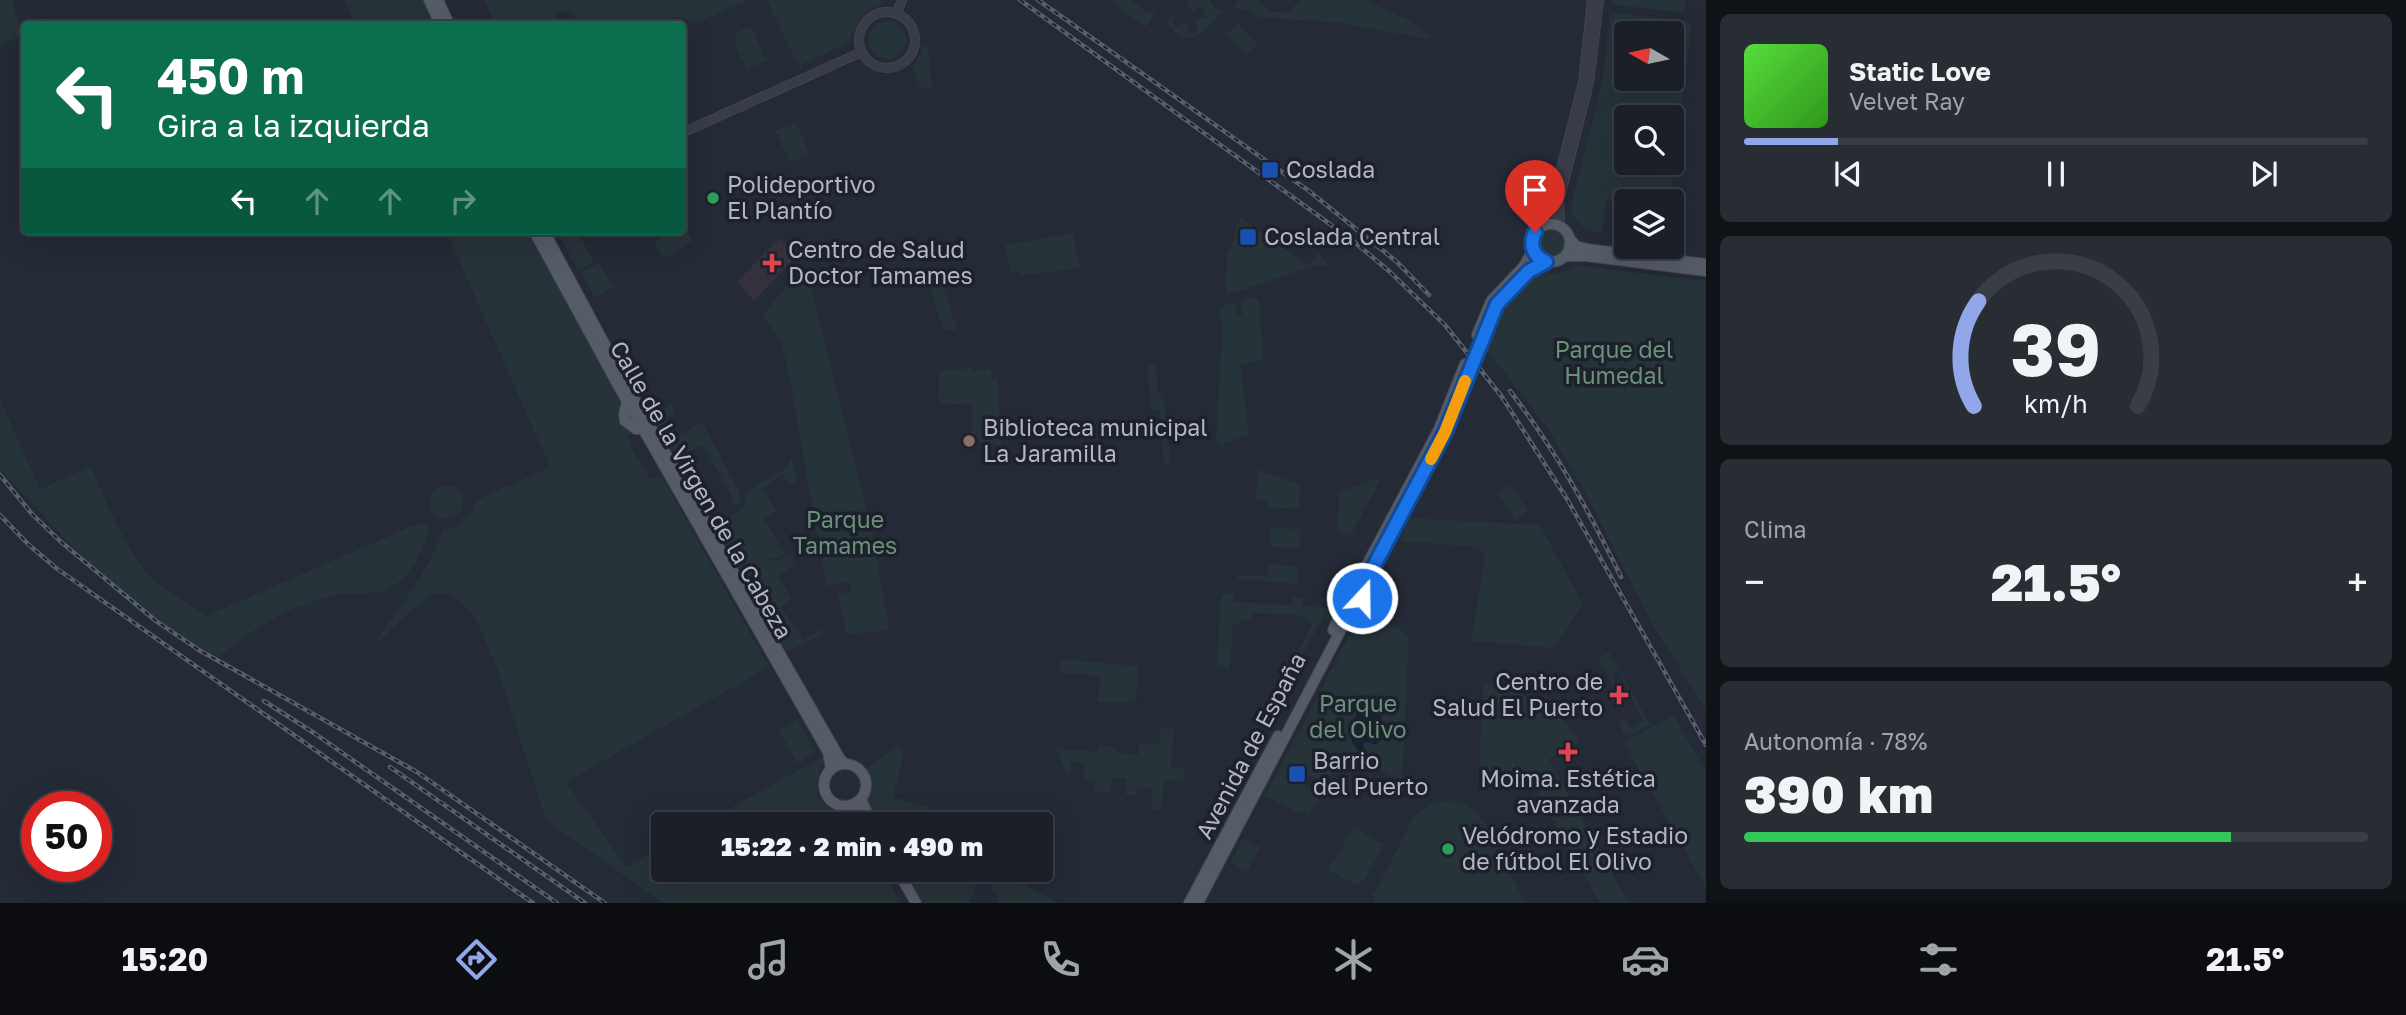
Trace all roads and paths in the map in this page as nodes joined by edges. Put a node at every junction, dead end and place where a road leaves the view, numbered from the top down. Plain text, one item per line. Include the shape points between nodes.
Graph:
1 (429, 0) edge
2 (438, 0) edge
3 (902, 0) edge
4 (1592, 0) edge
5 (1599, 0) edge
6 (896, 14) junction
7 (439, 21) edge
8 (448, 21) edge
9 (863, 53) junction
10 (686, 131) edge
11 (1549, 224) junction
12 (1560, 226) junction
13 (536, 235) edge
14 (546, 235) edge
15 (1570, 239) junction
16 (1533, 250) junction
17 (1566, 256) junction
18 (1546, 262) junction
19 (1706, 264) edge
20 (1706, 271) edge
21 (1479, 337) junction
22 (647, 428) junction
23 (1357, 593) junction
24 (1345, 606) junction
25 (1356, 609) junction
26 (845, 764) junction
27 (831, 769) junction
28 (861, 799) junction
29 (849, 806) junction
30 (857, 812) edge
31 (867, 812) edge
32 (897, 882) edge
33 (904, 882) edge
34 (909, 903) edge
35 (916, 903) edge
36 (1189, 903) edge
37 (1198, 903) edge

1 - 7 main road
2 - 8 main road
3 - 6 street
4 - 11 street via 1583,82
5 - 12 street via 1589,83 1559,202
6 - 9 street via 878,14 866,22 860,35
6 - 9 street via 906,19 914,33 907,59 884,67 873,64
9 - 10 street
11 - 12 main road
11 - 16 main road via 1535,232
12 - 15 main road
13 - 22 main road, Calle de la Virgen de la Cabeza via 627,401
14 - 22 main road, Calle de la Virgen de la Cabeza
15 - 17 main road
15 - 19 main road via 1587,249
16 - 18 main road
16 - 21 main road via 1491,302
17 - 18 main road
17 - 20 main road
18 - 21 main road via 1529,271 1497,304
21 - 23 main road, bridge
22 - 26 main road, Calle de la Virgen de la Cabeza
22 - 27 main road, Calle de la Virgen de la Cabeza via 828,752
23 - 24 main road via 1345,594
23 - 25 main road via 1361,605
24 - 25 main road
24 - 36 main road, Avenida de España
25 - 37 main road, Avenida de España
26 - 27 main road
26 - 28 main road via 863,775
27 - 29 main road via 824,782 827,797 839,806
28 - 29 main road
28 - 31 main road
29 - 30 main road
32 - 34 main road
33 - 35 main road

